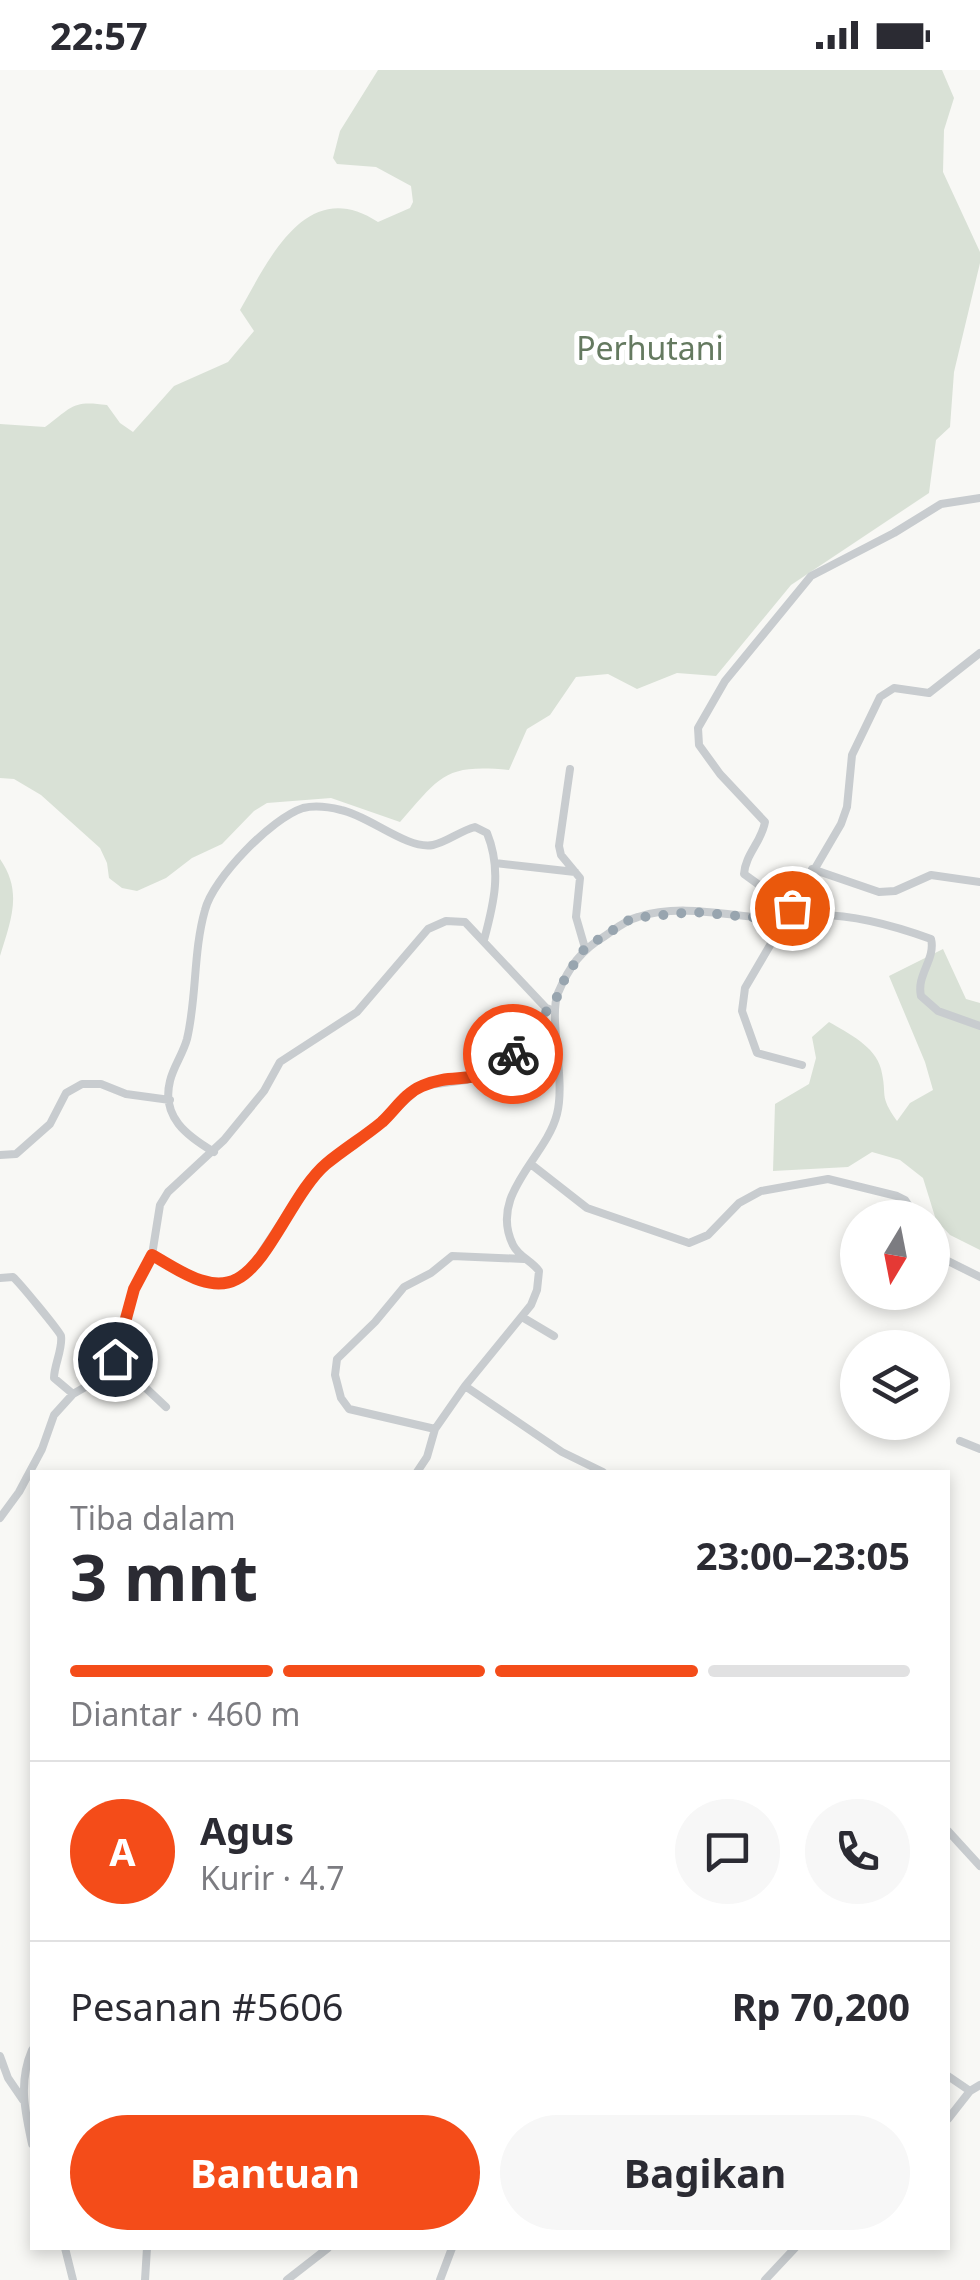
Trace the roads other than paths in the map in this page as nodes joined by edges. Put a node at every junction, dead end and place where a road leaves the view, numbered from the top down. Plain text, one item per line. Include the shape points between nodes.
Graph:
1 (980, 498) edge
2 (980, 653) edge
3 (570, 769) dead end
4 (495, 863) junction
5 (812, 869) junction
6 (575, 872) junction
7 (980, 882) edge
8 (792, 908) junction
9 (784, 920) junction
10 (484, 940) junction
11 (585, 948) junction
12 (556, 999) junction
13 (548, 1010) junction
14 (980, 1026) edge
15 (802, 1065) dead end
16 (170, 1100) junction
17 (214, 1152) junction
18 (0, 1155) edge
19 (532, 1165) junction
20 (905, 1200) edge
21 (152, 1255) junction
22 (524, 1259) junction
23 (950, 1262) edge
24 (980, 1277) edge
25 (0, 1278) edge
26 (522, 1317) junction
27 (554, 1336) dead end
28 (115, 1359) junction
29 (465, 1386) junction
30 (73, 1394) junction
31 (166, 1407) dead end
32 (435, 1429) junction
33 (960, 1440) dead end
34 (980, 1449) edge
35 (31, 1470) edge
36 (418, 1470) edge
37 (599, 1470) edge
38 (30, 1471) edge
39 (0, 1518) edge
40 (950, 1834) edge
41 (980, 1866) edge
42 (0, 2056) edge
43 (30, 2056) edge
44 (950, 2077) edge
45 (980, 2084) edge
46 (970, 2090) junction
47 (22, 2100) junction
48 (950, 2116) edge
49 (30, 2134) edge
50 (66, 2250) edge
51 (148, 2250) edge
52 (325, 2250) edge
53 (451, 2250) edge
54 (793, 2250) edge
55 (73, 2280) edge
56 (145, 2280) edge
57 (287, 2280) edge
58 (440, 2280) edge
59 (765, 2280) edge

1 - 8 street via 941,504 811,576 736,667 698,728 699,744 720,774 765,822 744,874
2 - 5 street via 929,693 894,688 880,697 852,755 844,816
3 - 6 street via 559,846
4 - 6 street
4 - 10 street via 496,898
4 - 16 street via 487,833 475,827 431,845 326,807 280,820 217,883 206,906 193,1014
5 - 7 street via 879,892 931,875
5 - 8 street
6 - 11 street
8 - 9 street
9 - 11 street via 643,915
9 - 14 street via 821,914 930,939 921,996 938,1011
9 - 15 street via 745,988 742,1012 757,1053
10 - 13 street
10 - 17 street via 465,922 428,929 358,1012 280,1062
11 - 12 street
12 - 13 street
12 - 19 street via 557,1114
13 - 21 street via 501,1066 466,1080 421,1086 322,1168 237,1280 204,1281
16 - 17 street via 170,1114 189,1137
16 - 18 street via 82,1084 66,1093 50,1124 16,1154
17 - 21 street via 162,1199
19 - 20 street via 588,1208 689,1243 708,1236 750,1195 816,1180
19 - 22 street via 514,1186 509,1205 508,1230
21 - 28 street via 134,1289
22 - 26 street via 539,1277 536,1298
22 - 32 street via 452,1256 404,1286 337,1359 335,1375 349,1409
23 - 24 street
25 - 30 street via 14,1277 58,1330 54,1378
26 - 27 street
26 - 29 street
28 - 30 street via 101,1378
28 - 31 street
29 - 32 street
29 - 37 street
30 - 35 street via 54,1414
32 - 36 street
33 - 34 street
38 - 39 street
40 - 41 street
42 - 47 street
43 - 47 street
44 - 46 street
45 - 46 street
46 - 48 street
47 - 49 street
50 - 55 street
51 - 56 street
52 - 57 street
53 - 58 street
54 - 59 street

